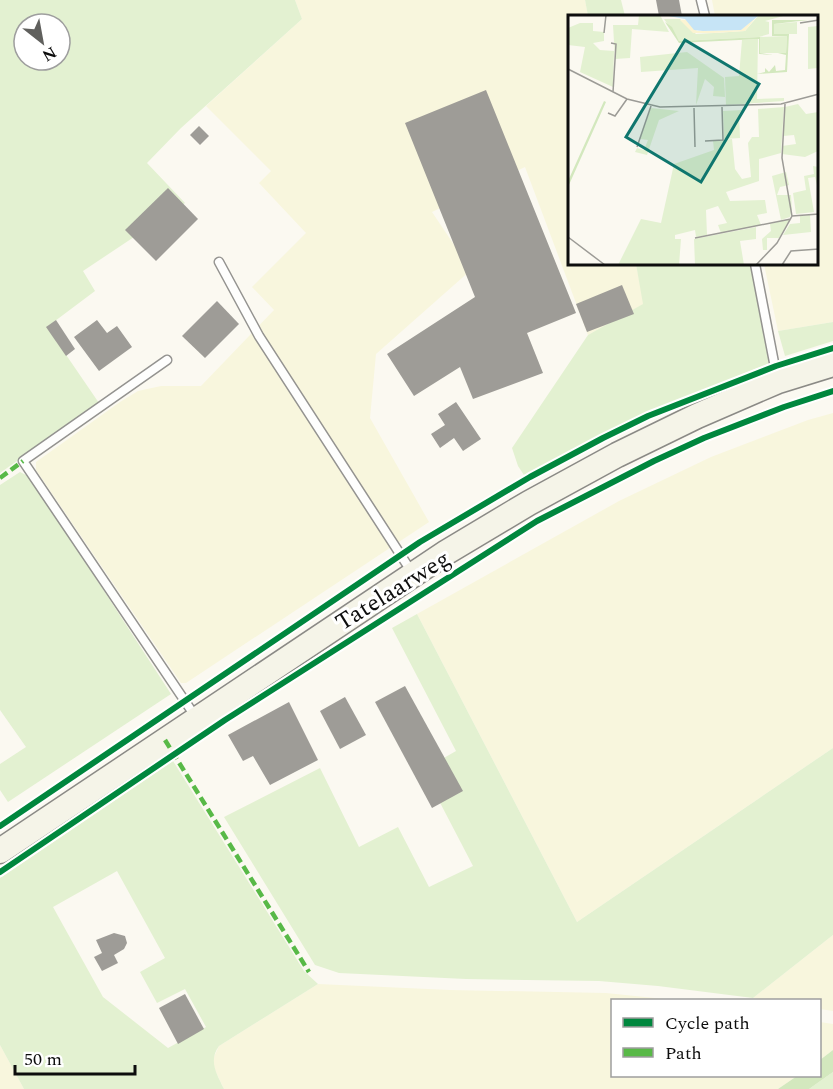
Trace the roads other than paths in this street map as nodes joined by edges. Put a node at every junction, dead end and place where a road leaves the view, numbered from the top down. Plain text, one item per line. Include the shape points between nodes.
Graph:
1 (701, 0) edge
2 (705, 15) edge
3 (219, 262) dead end
4 (755, 266) edge
5 (167, 360) dead end
6 (833, 364) edge
7 (778, 381) junction
8 (413, 574) junction
9 (197, 719) junction
10 (0, 851) edge

1 - 2 lane
3 - 8 lane via 259,336
4 - 7 lane
5 - 9 lane via 23,461
6 - 7 main road, Tatelaarweg
7 - 8 main road, Tatelaarweg via 617,455
8 - 9 main road, Tatelaarweg
9 - 10 main road, Tatelaarweg

